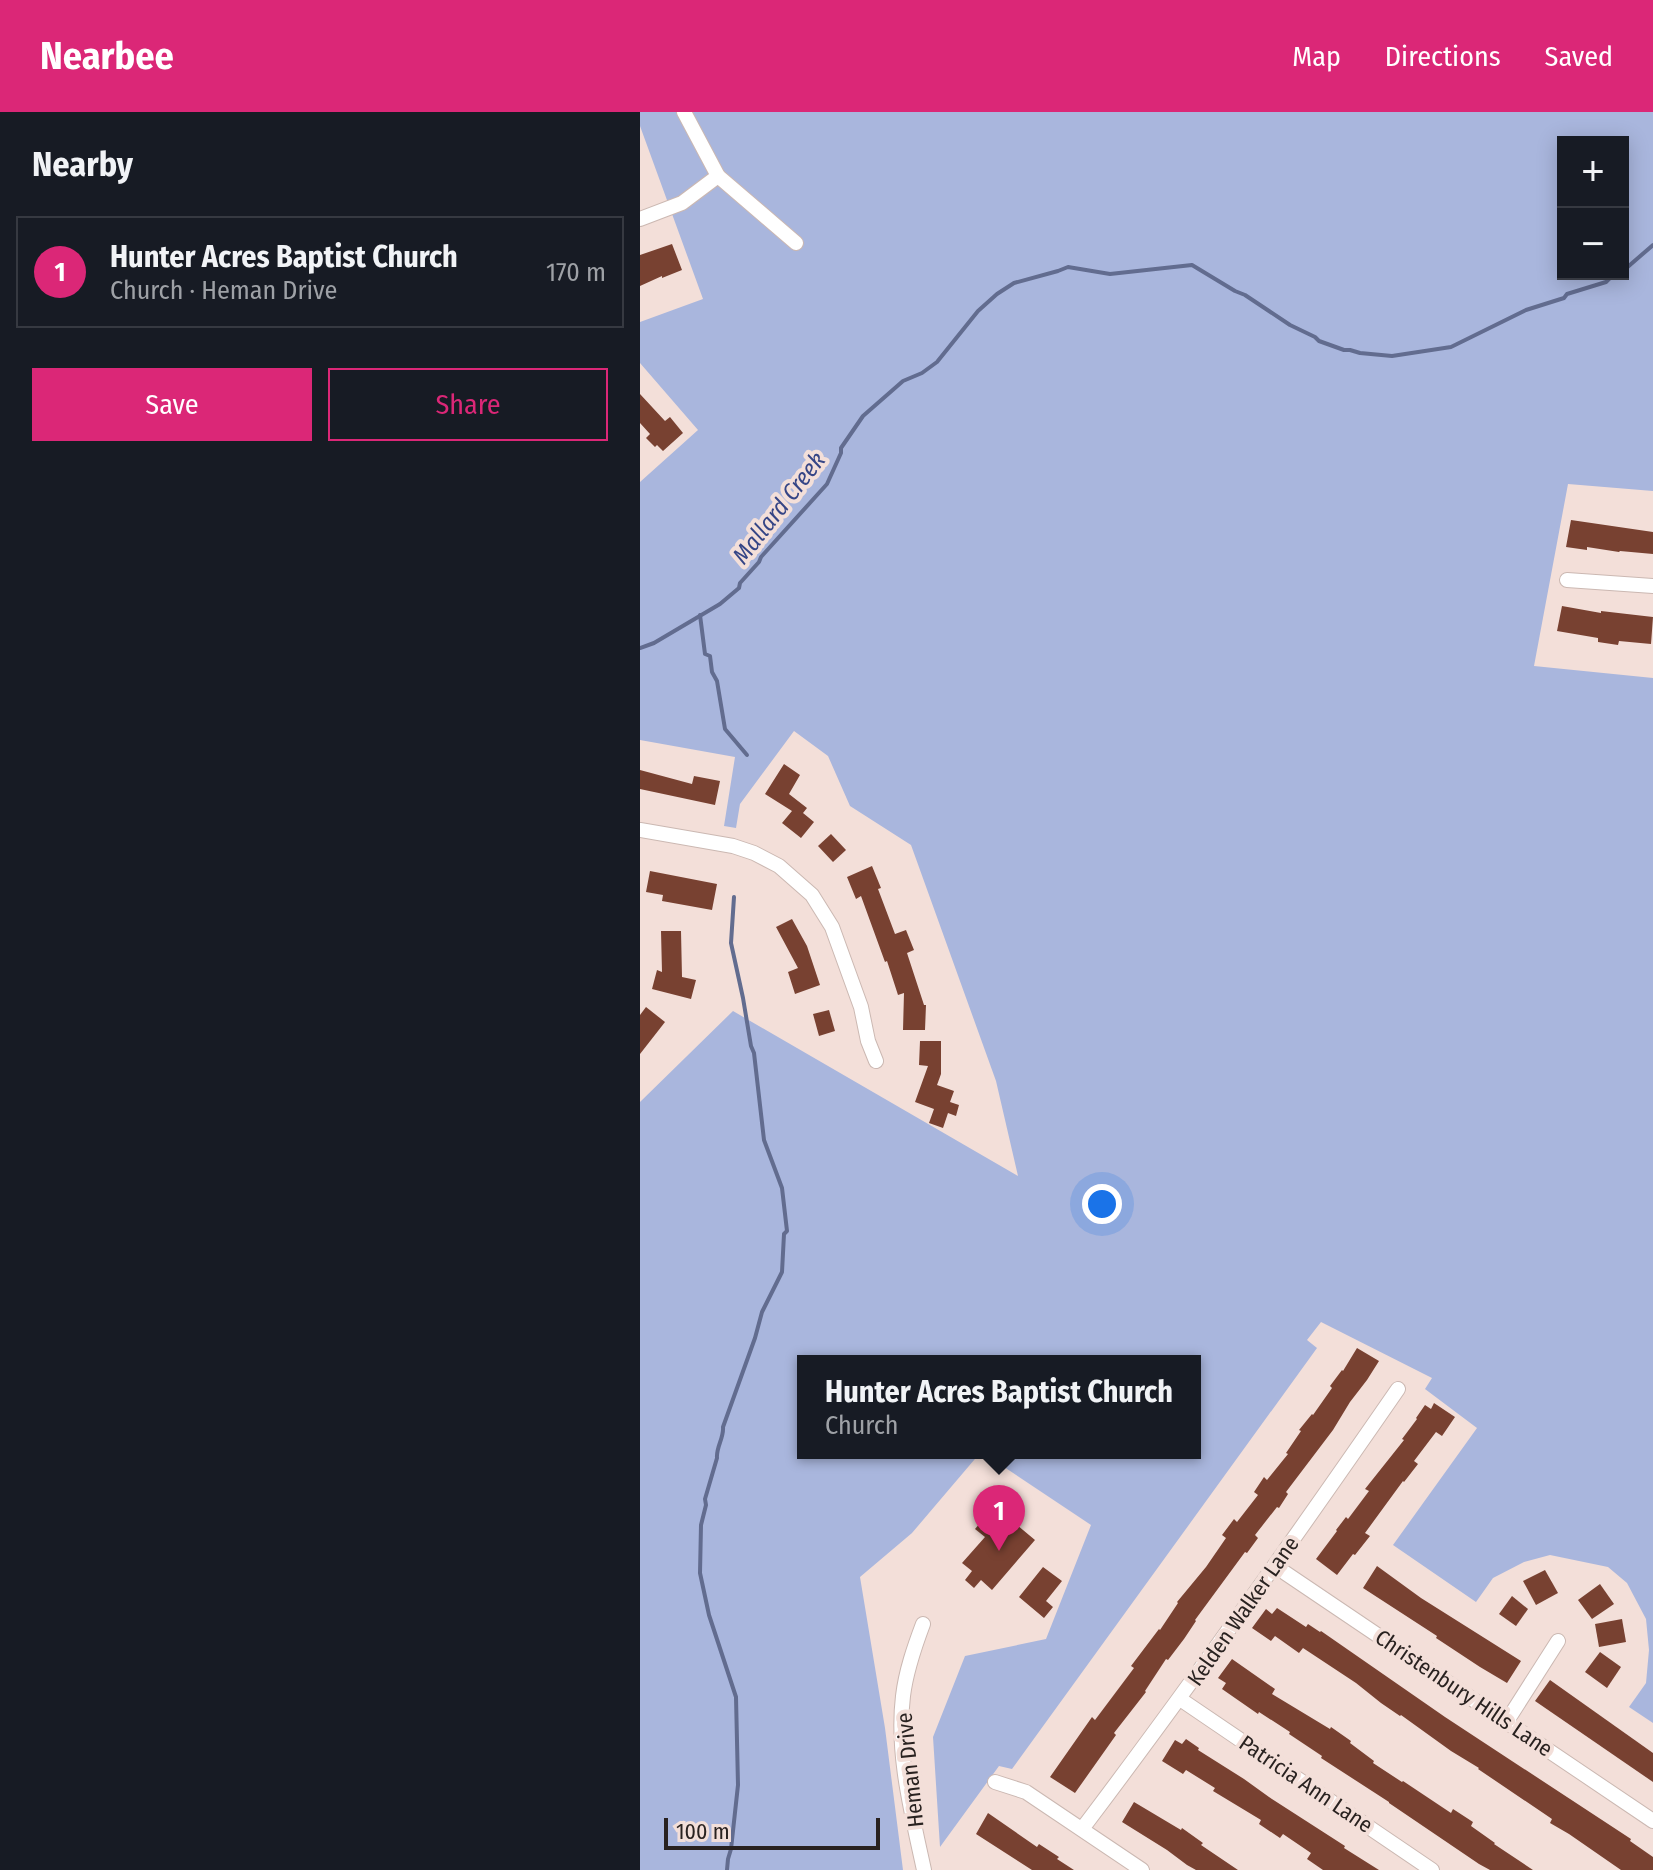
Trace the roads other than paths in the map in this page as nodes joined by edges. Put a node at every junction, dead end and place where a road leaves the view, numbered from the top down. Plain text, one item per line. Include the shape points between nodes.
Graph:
1 (684, 112) edge
2 (718, 176) junction
3 (640, 219) edge
4 (796, 243) dead end
5 (1567, 580) dead end
6 (1653, 586) edge
7 (640, 830) edge
8 (876, 1061) dead end
9 (1398, 1389) dead end
10 (1275, 1566) junction
11 (923, 1624) dead end
12 (1558, 1641) dead end
13 (1180, 1699) junction
14 (1507, 1721) junction
15 (995, 1782) dead end
16 (1653, 1821) edge
17 (1082, 1829) junction
18 (924, 1870) edge
19 (1142, 1870) edge
20 (1432, 1870) edge

1 - 2 street
2 - 3 street via 682,203
2 - 4 street
5 - 6 street
7 - 8 street via 754,853 779,866 812,895 832,927
9 - 10 street, Kelden Walker Lane
10 - 13 street, Kelden Walker Lane
10 - 14 street, Christenbury Hills Lane
11 - 18 street, Heman Drive via 909,1664 902,1743
12 - 14 street
13 - 17 street, Kelden Walker Lane
13 - 20 street, Patricia Ann Lane
14 - 16 street, Christenbury Hills Lane
15 - 17 street via 1026,1792
17 - 19 street

